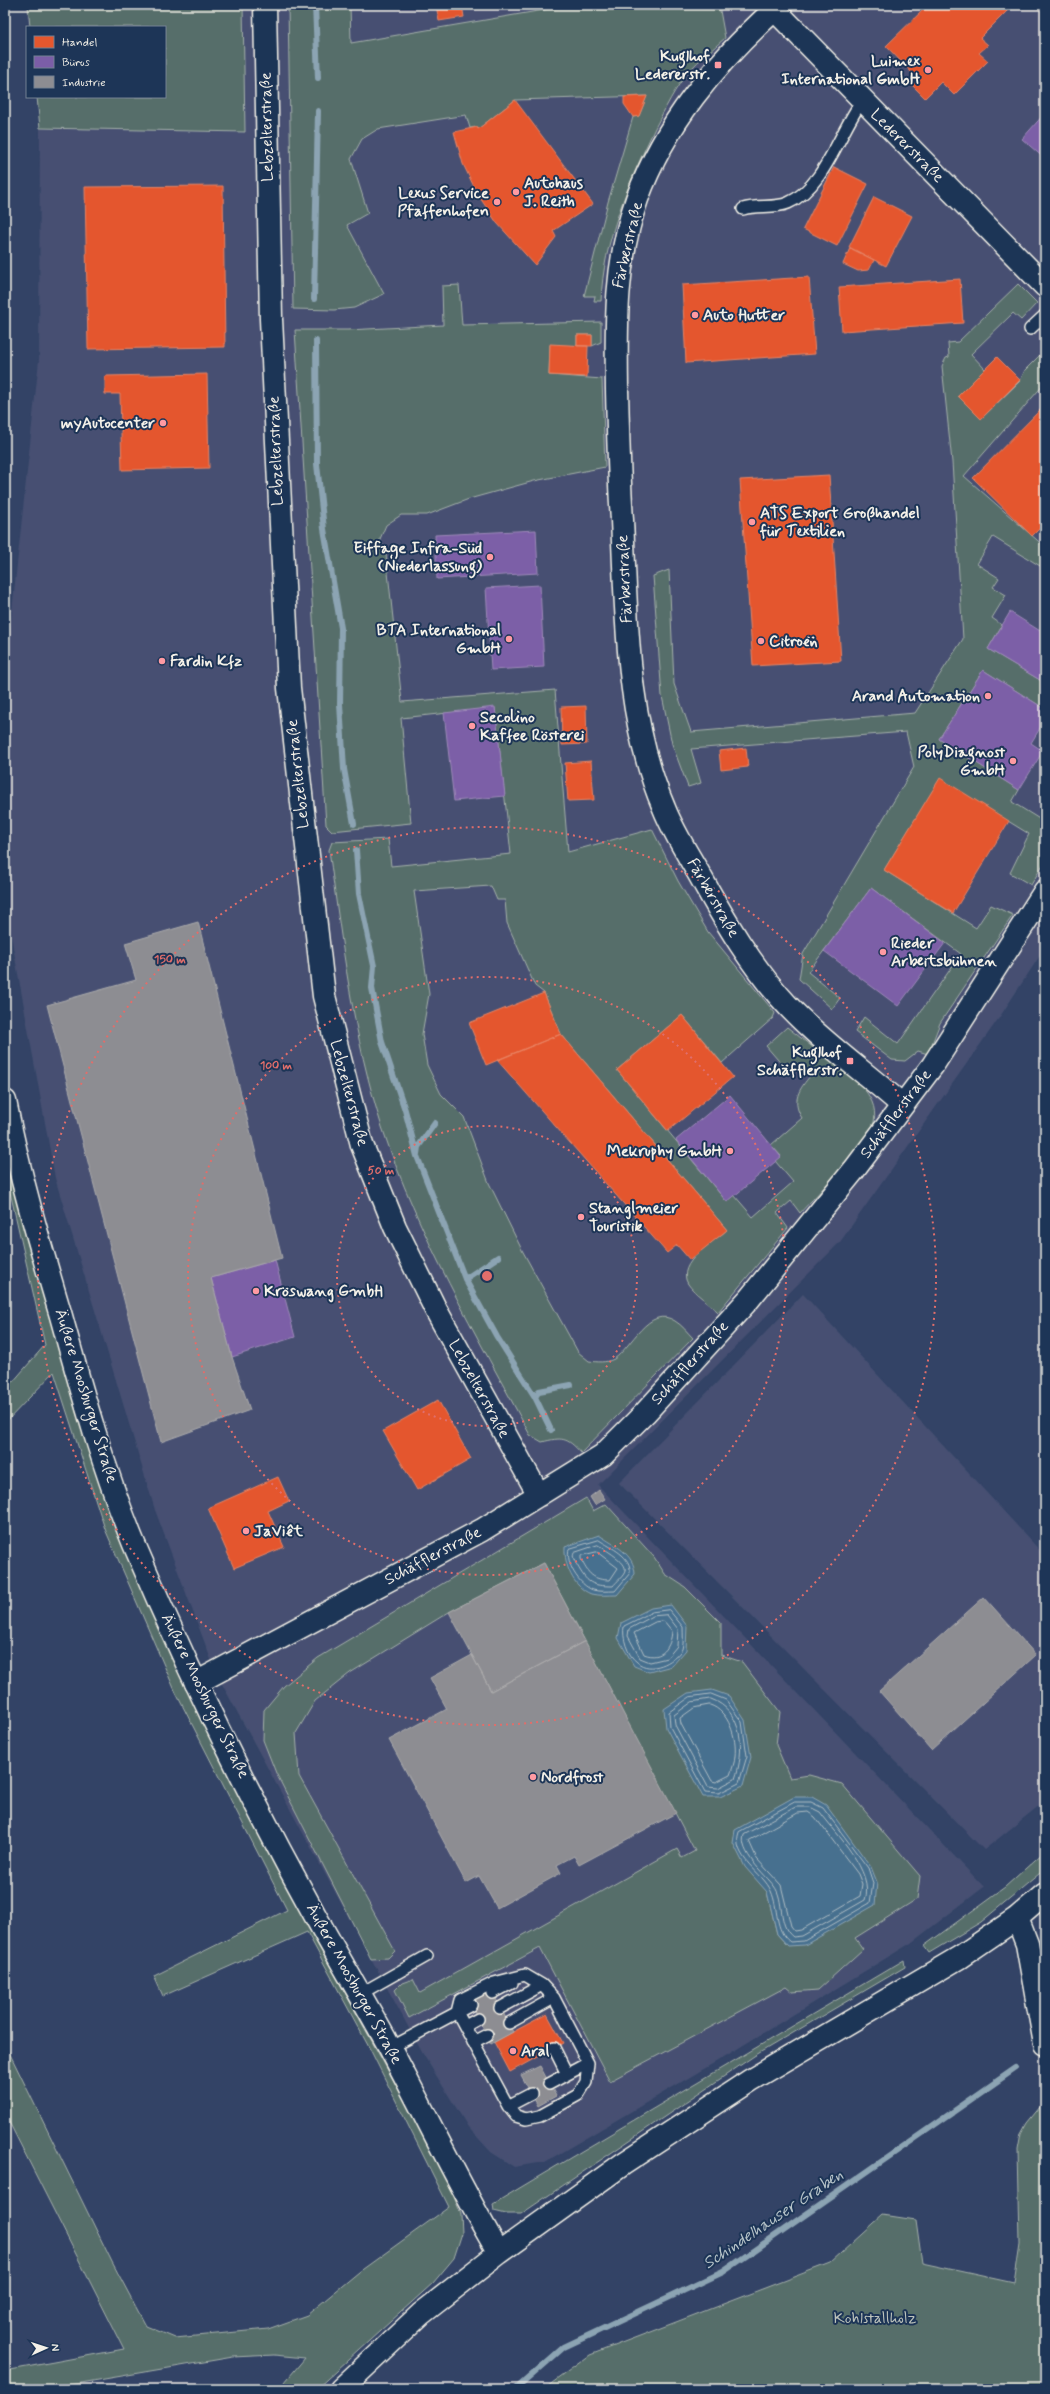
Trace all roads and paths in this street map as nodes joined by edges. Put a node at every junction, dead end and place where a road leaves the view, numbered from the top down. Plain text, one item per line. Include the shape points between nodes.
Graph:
1 (265, 5) edge
2 (772, 8) edge
3 (862, 101) junction
4 (743, 209) dead end
5 (1045, 286) edge
6 (1045, 315) edge
7 (1030, 329) dead end
8 (1045, 891) edge
9 (5, 1101) edge
10 (902, 1105) junction
11 (539, 1495) junction
12 (196, 1683) junction
13 (1045, 1894) edge
14 (1018, 1918) junction
15 (428, 1956) dead end
16 (525, 1976) junction
17 (542, 1985) junction
18 (493, 1993) dead end
19 (360, 1994) junction
20 (554, 1998) junction
21 (471, 2005) dead end
22 (500, 2008) dead end
23 (457, 2012) junction
24 (478, 2019) dead end
25 (509, 2023) dead end
26 (465, 2026) junction
27 (487, 2035) dead end
28 (473, 2042) junction
29 (1045, 2044) edge
30 (390, 2048) junction
31 (554, 2048) dead end
32 (588, 2063) junction
33 (567, 2074) junction
34 (550, 2084) dead end
35 (531, 2094) dead end
36 (508, 2106) junction
37 (499, 2253) junction
38 (340, 2389) edge

1 - 11 street, Lebzelterstraße via 271,319 288,672 304,838 324,996 362,1145 394,1227 436,1310
2 - 3 street, Ledererstraße
2 - 10 street, Färberstraße via 718,65 666,136 637,200 623,252 616,312 619,475 633,702 664,809 718,909 746,953 768,984 792,1010 827,1043
3 - 4 lane via 819,175 803,194 787,203
3 - 5 street, Ledererstraße
6 - 7 lane
8 - 10 street, Schäfflerstraße via 942,1052
9 - 12 street, Äußere Moosburger Straße via 18,1159 83,1395 133,1542
10 - 11 street, Schäfflerstraße via 806,1231 749,1299 645,1413 602,1455
11 - 12 street, Schäfflerstraße via 482,1530
12 - 19 street, Äußere Moosburger Straße via 316,1917
13 - 14 street
14 - 29 street via 1028,1944
14 - 37 street via 953,1961 751,2080 623,2164
15 - 19 lane
16 - 17 lane
16 - 18 lane
16 - 23 lane via 494,1983 460,2000
17 - 20 lane
17 - 22 lane
19 - 30 street, Äußere Moosburger Straße
20 - 25 lane via 536,2014
20 - 32 lane
21 - 23 lane
23 - 26 lane
23 - 30 lane
24 - 26 lane
26 - 28 lane
27 - 28 lane
28 - 36 lane
30 - 37 street, Äußere Moosburger Straße
31 - 33 lane
32 - 33 lane
32 - 36 lane via 586,2082 578,2095 540,2116 526,2119 516,2116
33 - 34 lane
35 - 36 lane
37 - 38 street via 420,2314

